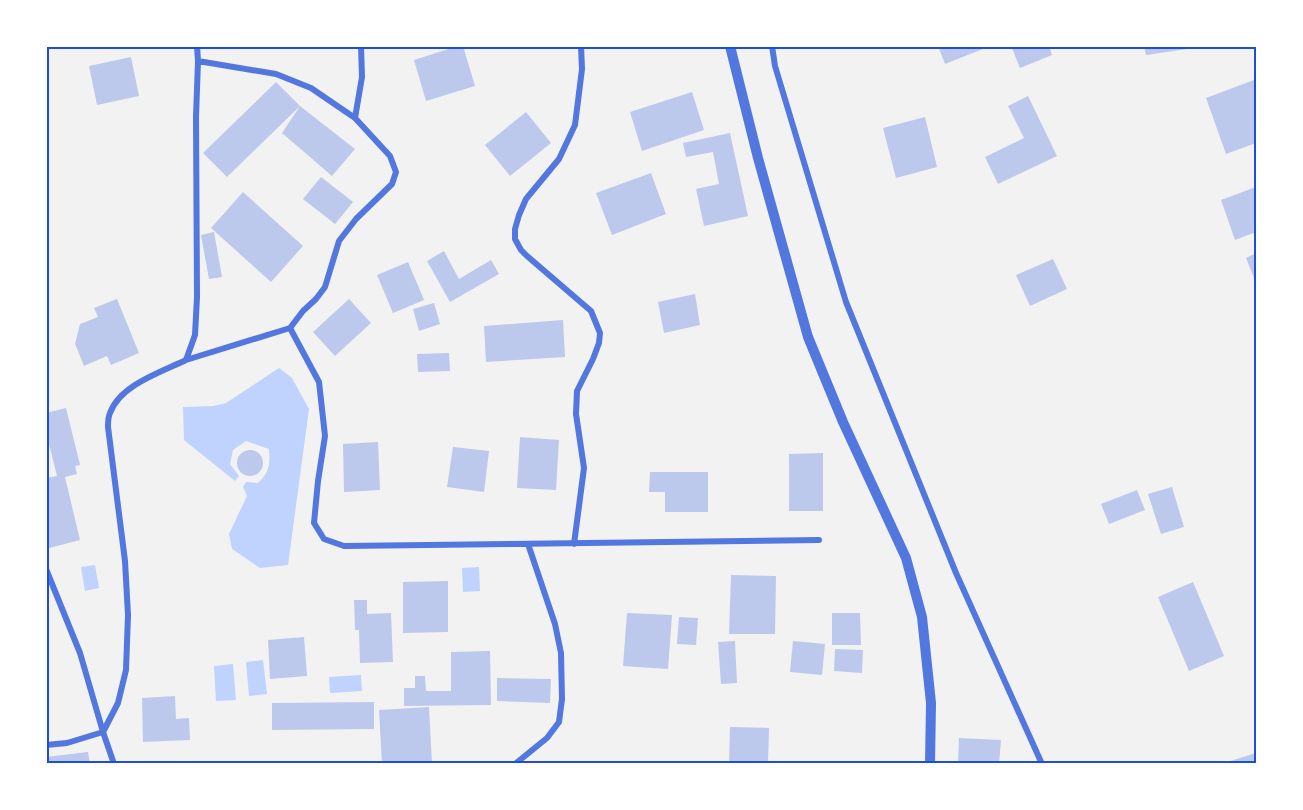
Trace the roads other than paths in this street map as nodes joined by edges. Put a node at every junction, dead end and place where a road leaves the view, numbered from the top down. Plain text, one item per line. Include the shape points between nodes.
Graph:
1 (197, 46) edge
2 (361, 46) edge
3 (581, 46) edge
4 (730, 46) edge
5 (772, 46) edge
6 (198, 61) junction
7 (354, 118) junction
8 (290, 328) junction
9 (186, 360) junction
10 (819, 540) dead end
11 (528, 544) junction
12 (574, 544) junction
13 (46, 569) edge
14 (103, 732) junction
15 (46, 744) edge
16 (114, 764) edge
17 (515, 764) edge
18 (930, 764) edge
19 (1042, 764) edge

1 - 6 street
2 - 7 street via 362,76
3 - 12 street via 575,124 559,159 526,199 515,229 521,250 591,311 600,333 593,359 577,391 576,414 584,468
4 - 18 street via 808,338 906,558 921,617 931,703
5 - 19 street via 846,302 956,573
6 - 7 street via 276,74 311,88
6 - 9 street via 197,297 195,335
7 - 8 street via 390,156 396,172 392,184 339,241 326,287
8 - 9 street
8 - 11 street via 319,382 325,436 314,522 324,539 344,546
9 - 14 street via 131,387 109,414 128,615 126,670 118,704
10 - 12 street
11 - 12 street
11 - 17 street via 555,624 561,653 562,699 559,722 547,738
13 - 14 street via 80,653
14 - 15 street via 67,743
14 - 16 street

